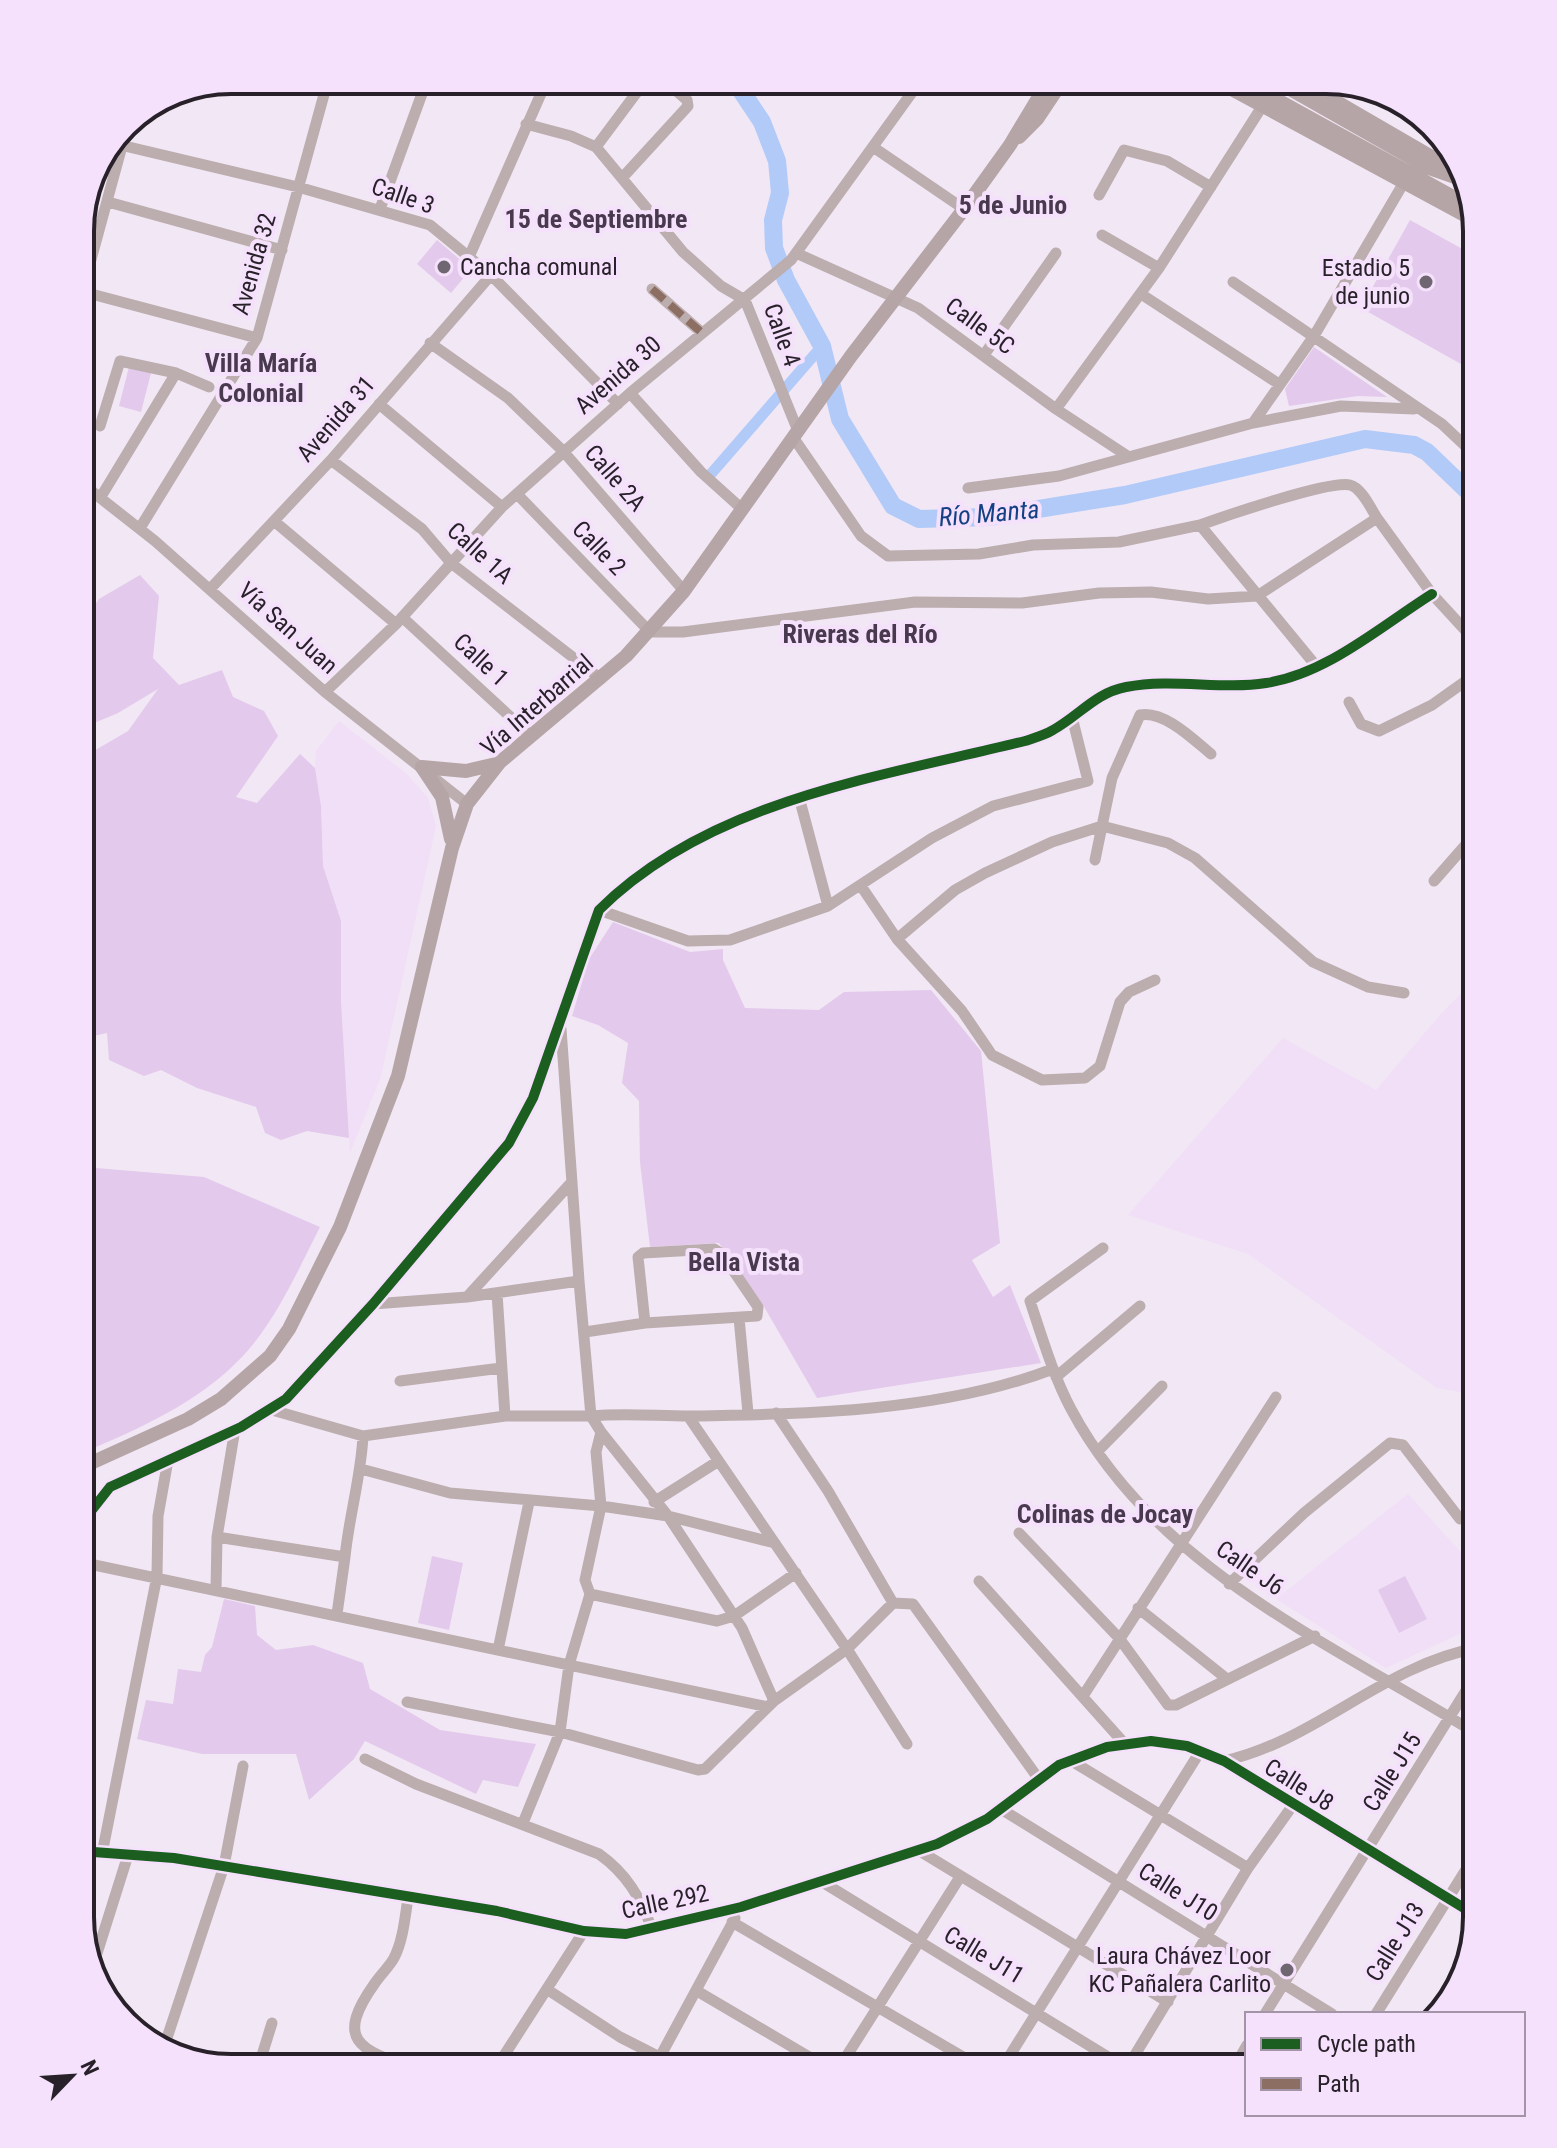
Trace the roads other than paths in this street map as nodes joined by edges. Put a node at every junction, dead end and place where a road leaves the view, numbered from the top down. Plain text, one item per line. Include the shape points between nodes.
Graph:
1 (324, 94) edge
2 (420, 94) edge
3 (540, 94) edge
4 (636, 94) edge
5 (680, 94) edge
6 (911, 94) edge
7 (1041, 94) edge
8 (1054, 94) edge
9 (1242, 94) edge
10 (1268, 94) edge
11 (1297, 94) edge
12 (1323, 94) edge
13 (1263, 105) junction
14 (526, 124) junction
15 (1010, 145) junction
16 (124, 146) edge
17 (596, 147) junction
18 (873, 147) junction
19 (115, 159) edge
20 (1446, 165) edge
21 (1427, 175) junction
22 (623, 177) junction
23 (1453, 179) edge
24 (1403, 184) junction
25 (298, 187) junction
26 (1211, 187) junction
27 (1099, 195) dead end
28 (1459, 198) edge
29 (108, 202) junction
30 (380, 209) junction
31 (964, 209) junction
32 (1462, 214) edge
33 (1102, 235) dead end
34 (94, 250) edge
35 (282, 250) junction
36 (1056, 253) dead end
37 (794, 256) junction
38 (469, 257) junction
39 (1159, 268) junction
40 (491, 275) junction
41 (1233, 282) dead end
42 (652, 289) dead end
43 (1141, 294) junction
44 (749, 296) junction
45 (94, 297) edge
46 (899, 297) junction
47 (701, 332) junction
48 (1314, 336) junction
49 (257, 338) junction
50 (430, 343) junction
51 (984, 355) junction
52 (176, 373) junction
53 (1279, 384) junction
54 (209, 387) dead end
55 (630, 393) junction
56 (379, 404) junction
57 (618, 404) junction
58 (1056, 409) junction
59 (1416, 410) junction
60 (1253, 423) junction
61 (100, 426) dead end
62 (798, 431) junction
63 (1463, 444) edge
64 (563, 451) junction
65 (1126, 455) junction
66 (331, 460) junction
67 (968, 488) dead end
68 (94, 490) edge
69 (517, 494) junction
70 (102, 495) junction
71 (502, 507) junction
72 (741, 508) junction
73 (1377, 518) junction
74 (274, 521) junction
75 (1200, 525) junction
76 (140, 528) junction
77 (451, 563) junction
78 (211, 588) junction
79 (684, 591) junction
80 (1432, 594) junction
81 (1257, 596) junction
82 (399, 620) junction
83 (1463, 628) edge
84 (650, 632) junction
85 (1317, 667) junction
86 (601, 679) junction
87 (1463, 683) edge
88 (325, 692) junction
89 (1349, 702) dead end
90 (1072, 717) junction
91 (530, 735) junction
92 (1211, 754) dead end
93 (500, 762) junction
94 (422, 767) junction
95 (1112, 778) junction
96 (1088, 781) junction
97 (799, 797) junction
98 (467, 804) junction
99 (1102, 826) junction
100 (452, 848) junction
101 (1463, 848) edge
102 (1095, 860) dead end
103 (1434, 881) dead end
104 (861, 886) junction
105 (828, 906) junction
106 (599, 910) junction
107 (897, 939) junction
108 (1155, 980) dead end
109 (1404, 993) dead end
110 (561, 1022) junction
111 (570, 1184) junction
112 (1103, 1248) dead end
113 (579, 1281) junction
114 (497, 1293) junction
115 (467, 1297) junction
116 (373, 1304) junction
117 (1140, 1306) dead end
118 (739, 1318) junction
119 (645, 1323) junction
120 (585, 1332) junction
121 (501, 1368) junction
122 (1055, 1373) junction
123 (400, 1381) dead end
124 (1162, 1386) dead end
125 (1276, 1397) dead end
126 (272, 1410) junction
127 (748, 1413) junction
128 (776, 1413) junction
129 (505, 1416) junction
130 (591, 1416) junction
131 (688, 1416) junction
132 (235, 1429) junction
133 (601, 1432) junction
134 (363, 1436) junction
135 (1098, 1451) junction
136 (168, 1460) junction
137 (94, 1462) edge
138 (717, 1462) junction
139 (361, 1469) junction
140 (529, 1502) junction
141 (654, 1502) junction
142 (601, 1506) junction
143 (94, 1507) edge
144 (668, 1516) junction
145 (1460, 1519) dead end
146 (1019, 1533) dead end
147 (217, 1537) junction
148 (775, 1543) junction
149 (1181, 1545) junction
150 (345, 1557) junction
151 (94, 1565) edge
152 (796, 1573) junction
153 (157, 1576) junction
154 (979, 1581) dead end
155 (1229, 1584) junction
156 (216, 1589) junction
157 (590, 1594) junction
158 (893, 1603) junction
159 (1138, 1608) junction
160 (337, 1614) junction
161 (734, 1616) junction
162 (1315, 1636) junction
163 (1119, 1638) junction
164 (847, 1649) junction
165 (498, 1650) junction
166 (1463, 1652) edge
167 (569, 1665) junction
168 (1227, 1679) junction
169 (1390, 1681) junction
170 (1083, 1696) junction
171 (1463, 1696) edge
172 (407, 1702) dead end
173 (771, 1704) junction
174 (1450, 1717) junction
175 (1463, 1725) edge
176 (560, 1732) junction
177 (1123, 1742) junction
178 (907, 1744) dead end
179 (1201, 1750) junction
180 (365, 1759) dead end
181 (1070, 1760) junction
182 (1224, 1761) junction
183 (243, 1766) dead end
184 (1038, 1778) junction
185 (1293, 1805) junction
186 (1001, 1809) junction
187 (1159, 1814) junction
188 (523, 1823) junction
189 (918, 1850) junction
190 (1367, 1850) junction
191 (94, 1853) edge
192 (102, 1854) junction
193 (128, 1855) junction
194 (224, 1866) junction
195 (1248, 1868) junction
196 (1463, 1874) edge
197 (960, 1877) junction
198 (819, 1880) junction
199 (1118, 1881) junction
200 (408, 1898) junction
201 (1448, 1898) junction
202 (741, 1907) junction
203 (1463, 1907) edge
204 (732, 1922) junction
205 (652, 1929) junction
206 (584, 1931) junction
207 (1208, 1936) junction
208 (918, 1942) junction
209 (1077, 1948) junction
210 (98, 1949) edge
211 (1283, 1983) junction
212 (548, 1990) junction
213 (697, 1991) junction
214 (1168, 2002) junction
215 (877, 2008) junction
216 (1037, 2012) junction
217 (1266, 2012) edge
218 (1329, 2012) edge
219 (1377, 2012) edge
220 (272, 2023) dead end
221 (167, 2038) edge
222 (262, 2054) edge
223 (374, 2054) edge
224 (505, 2054) edge
225 (657, 2054) edge
226 (662, 2054) edge
227 (804, 2054) edge
228 (848, 2054) edge
229 (958, 2054) edge
230 (1011, 2054) edge
231 (1104, 2054) edge
232 (1135, 2054) edge

1 - 25 street, Avenida 32
2 - 30 street
3 - 14 street
4 - 17 street
5 - 22 street via 688,106
6 - 18 street, Avenida 30
7 - 15 main road, Vía Interbarrial
8 - 15 main road, Vía Interbarrial
9 - 13 main road
10 - 21 main road
11 - 21 main road
12 - 20 main road
13 - 24 main road
13 - 26 street
14 - 17 street, Calle 4
14 - 38 street
15 - 31 main road, Vía Interbarrial
16 - 25 street, Calle 3
17 - 22 street, Calle 4
18 - 31 street
18 - 37 street, Avenida 30
19 - 29 street
21 - 23 main road
21 - 28 main road
22 - 44 street, Calle 4 via 683,252 721,286
24 - 32 main road
24 - 48 street
25 - 30 street, Calle 3
25 - 35 street, Avenida 32
26 - 27 street via 1167,161 1124,150
26 - 39 street
29 - 34 street
29 - 35 street
30 - 38 street, Calle 3 via 430,225
31 - 46 main road, Vía Interbarrial
33 - 39 street
35 - 49 street, Avenida 32
36 - 51 street
37 - 44 street, Avenida 30
37 - 46 street, Calle 5C
38 - 40 street, Calle 3
39 - 43 street
40 - 50 street, Avenida 31
40 - 57 street, Calle 3
41 - 48 street
42 - 47 street
43 - 53 street
43 - 58 street
44 - 47 street, Avenida 30
44 - 62 street, Calle 4
45 - 49 street
46 - 51 street, Calle 5C
46 - 62 main road, Vía Interbarrial
47 - 55 street, Avenida 30
48 - 53 street
48 - 59 street
49 - 76 street, Avenida 32
50 - 56 street, Avenida 31
50 - 64 street, Calle 2A via 508,398
51 - 58 street, Calle 5C
52 - 54 street
52 - 61 street via 120,361
52 - 70 street
53 - 60 street
55 - 57 street, Avenida 30
55 - 72 street
56 - 66 street, Avenida 31
56 - 71 street
57 - 64 street, Avenida 30
58 - 65 street, Calle 5C
59 - 60 street via 1341,406
59 - 63 street
60 - 65 street via 1171,448
62 - 72 main road, Vía Interbarrial
62 - 75 street, Calle 4 via 861,536 888,556 1119,542
64 - 69 street, Avenida 30
64 - 79 street, Calle 2A
65 - 67 street via 1059,476
66 - 74 street, Avenida 31
66 - 77 street, Calle 1A via 422,529
68 - 70 street, Vía San Juan
69 - 71 street, Avenida 30
69 - 84 street, Calle 2
70 - 76 street, Vía San Juan
71 - 77 street, Avenida 30
72 - 79 main road, Vía Interbarrial
73 - 75 street, Calle 4 via 1357,488 1345,484
73 - 80 street
73 - 81 street
74 - 78 street, Avenida 31
74 - 82 street, Calle 1
75 - 81 street
76 - 78 street, Vía San Juan
77 - 82 street, Avenida 30
77 - 86 street, Calle 1A
78 - 88 street, Vía San Juan
79 - 84 main road, Vía Interbarrial
80 - 83 street
80 - 85 street
81 - 84 street via 1208,599 1151,592 1022,603 915,602
81 - 85 street
82 - 88 street, Avenida 30
82 - 91 street, Calle 1
84 - 86 main road, Vía Interbarrial
85 - 90 street via 1264,684 1125,687 1095,697
86 - 91 main road, Vía Interbarrial
87 - 89 street via 1379,731 1361,724
88 - 94 street, Vía San Juan
90 - 96 street
90 - 97 street via 1025,741
91 - 93 main road, Vía Interbarrial
92 - 95 street via 1177,727 1147,713 1140,715
93 - 94 main road via 466,771
93 - 98 main road, Vía Interbarrial
94 - 98 street, Vía San Juan
94 - 100 main road via 442,797
95 - 96 street
95 - 99 street
96 - 104 street via 993,806 932,838
97 - 105 street
97 - 106 street via 674,853 620,889
98 - 100 main road, Vía Interbarrial
99 - 102 street
99 - 107 street via 985,873 955,890
99 - 109 street via 1168,843 1195,858 1313,962 1368,987
100 - 137 main road, Vía Interbarrial via 398,1076 340,1227 289,1329 270,1356 221,1399
101 - 103 street
104 - 105 street
104 - 107 street
105 - 106 street via 767,929 707,943 670,937
106 - 110 street
107 - 108 street via 962,1011 992,1055 1042,1080 1085,1078 1100,1066 1120,1002
110 - 111 street
110 - 116 street via 533,1098 509,1143
111 - 113 street
111 - 115 street
112 - 122 street, Calle J6 via 1030,1301
113 - 114 street
113 - 120 street
114 - 115 street
114 - 121 street
115 - 116 street
116 - 126 street
117 - 122 street
118 - 119 street
118 - 119 street via 757,1316 758,1307 722,1254 710,1248 640,1255
118 - 127 street
119 - 120 street
120 - 130 street
121 - 123 street
121 - 129 street
122 - 128 street via 914,1402
122 - 135 street, Calle J6
124 - 135 street
125 - 149 street
126 - 132 street
126 - 134 street
127 - 128 street
127 - 131 street
128 - 158 street
129 - 130 street
129 - 134 street
130 - 131 street
130 - 133 street
131 - 138 street
132 - 136 street
132 - 147 street
133 - 141 street
133 - 142 street via 596,1452
134 - 139 street
135 - 149 street, Calle J6
136 - 143 street via 110,1487
136 - 153 street via 158,1516
138 - 141 street
138 - 148 street
139 - 140 street via 450,1493
139 - 150 street
140 - 142 street
140 - 165 street
141 - 144 street
142 - 144 street
142 - 157 street via 585,1580
144 - 148 street
144 - 161 street
145 - 155 street via 1403,1445 1390,1443
146 - 163 street
147 - 150 street
147 - 156 street
148 - 152 street
149 - 155 street, Calle J6
149 - 159 street
150 - 160 street
151 - 153 street
152 - 161 street
152 - 164 street
153 - 156 street
153 - 192 street
154 - 170 street
155 - 162 street, Calle J6
156 - 160 street
157 - 161 street via 717,1621
157 - 167 street
158 - 164 street
158 - 184 street via 913,1604
159 - 163 street
159 - 168 street
160 - 165 street
161 - 173 street
162 - 168 street
162 - 169 street, Calle J6
163 - 168 street via 1168,1705
163 - 170 street
164 - 173 street
164 - 178 street
165 - 167 street
166 - 169 street
167 - 173 street
167 - 176 street
169 - 174 street, Calle J6
169 - 182 street via 1255,1754
170 - 177 street
171 - 174 street, Calle J15
172 - 176 street
173 - 176 street via 698,1770
174 - 175 street, Calle J6
174 - 190 street, Calle J15
176 - 188 street
177 - 179 street, Calle 292
177 - 181 street, Calle 292
179 - 182 street, Calle 292
179 - 187 street
180 - 188 street via 416,1784
181 - 184 street, Calle 292
181 - 187 street
182 - 185 street, Calle J8
183 - 194 street
184 - 186 street, Calle 292
185 - 190 street, Calle J8
185 - 195 street
186 - 189 street, Calle 292 via 970,1830
186 - 199 street, Calle J10
187 - 195 street
187 - 199 street
188 - 205 street via 599,1854 620,1869 641,1899
189 - 197 street
189 - 198 street, Calle 292
190 - 201 street, Calle J8
190 - 211 street, Calle J15
191 - 192 street, Calle 292
192 - 193 street, Calle 292
193 - 194 street, Calle 292
193 - 210 street
194 - 200 street, Calle 292
194 - 221 street
195 - 207 street
196 - 201 street, Calle J13
197 - 208 street
197 - 209 street
198 - 202 street, Calle 292
198 - 208 street, Calle J11
199 - 207 street, Calle J10
199 - 209 street
200 - 206 street, Calle 292
200 - 223 street via 394,1958 357,2009 352,2026 363,2050
201 - 203 street, Calle J8
201 - 219 street, Calle J13
202 - 204 street
202 - 205 street, Calle 292
204 - 213 street
204 - 215 street
205 - 206 street, Calle 292 via 626,1934
206 - 212 street
207 - 211 street, Calle J10
207 - 214 street
208 - 215 street
208 - 216 street, Calle J11
209 - 214 street
209 - 216 street
211 - 217 street, Calle J15
211 - 218 street, Calle J10
212 - 224 street
212 - 225 street
213 - 226 street
213 - 227 street
214 - 232 street
215 - 228 street
215 - 229 street
216 - 230 street
216 - 231 street, Calle J11
220 - 222 street

